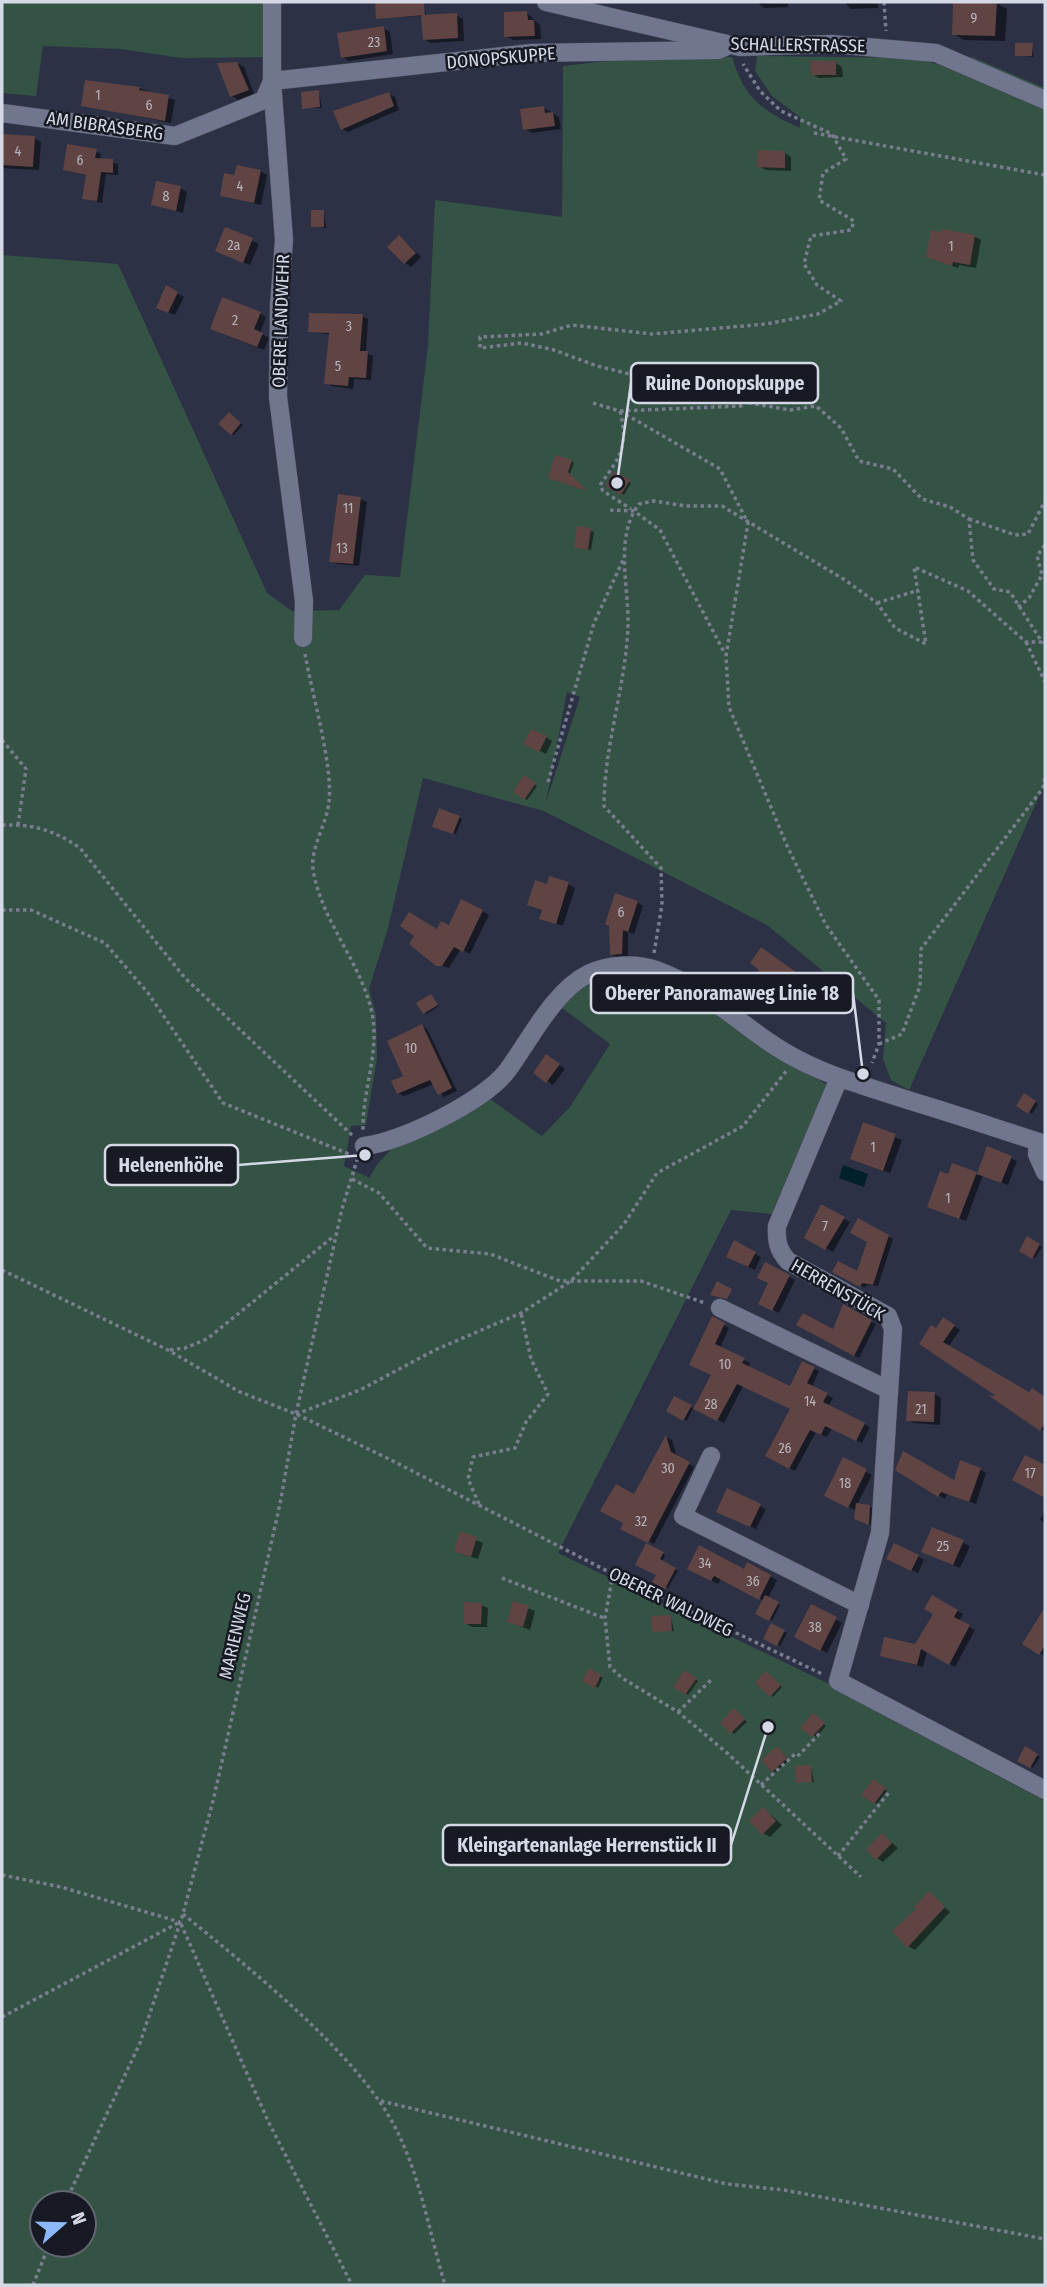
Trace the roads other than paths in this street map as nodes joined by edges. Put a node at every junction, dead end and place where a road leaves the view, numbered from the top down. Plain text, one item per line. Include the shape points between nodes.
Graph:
1 (272, 2) edge
2 (546, 2) edge
3 (734, 46) junction
4 (272, 81) junction
5 (1045, 100) edge
6 (2, 113) edge
7 (303, 638) road end
8 (839, 1079) junction
9 (1042, 1143) edge
10 (361, 1152) road end
11 (1045, 1172) edge
12 (720, 1308) road end
13 (889, 1390) junction
14 (711, 1456) dead end
15 (860, 1605) junction
16 (1045, 1790) edge

1 - 4 street, OBERE LANDWEHR
2 - 3 street, SCHALLERSTRASSE
3 - 4 street, DONOPSKUPPE via 531,53
3 - 5 street, SCHALLERSTRASSE via 888,47 936,53
4 - 6 street, AM BIBRASBERG via 264,100 175,136
4 - 7 street, OBERE LANDWEHR via 284,240 278,397 304,601
8 - 9 street
8 - 10 street via 797,1059 681,981 653,969 629,966 596,971 561,997 505,1073 481,1097
8 - 13 street, HERRENSTÜCK via 777,1226 776,1241 788,1261 888,1316 893,1329
9 - 11 street via 1037,1154
12 - 13 street
13 - 15 street, HERRENSTÜCK via 880,1533
14 - 15 street via 683,1516
15 - 16 street, HERRENSTÜCK via 838,1681

